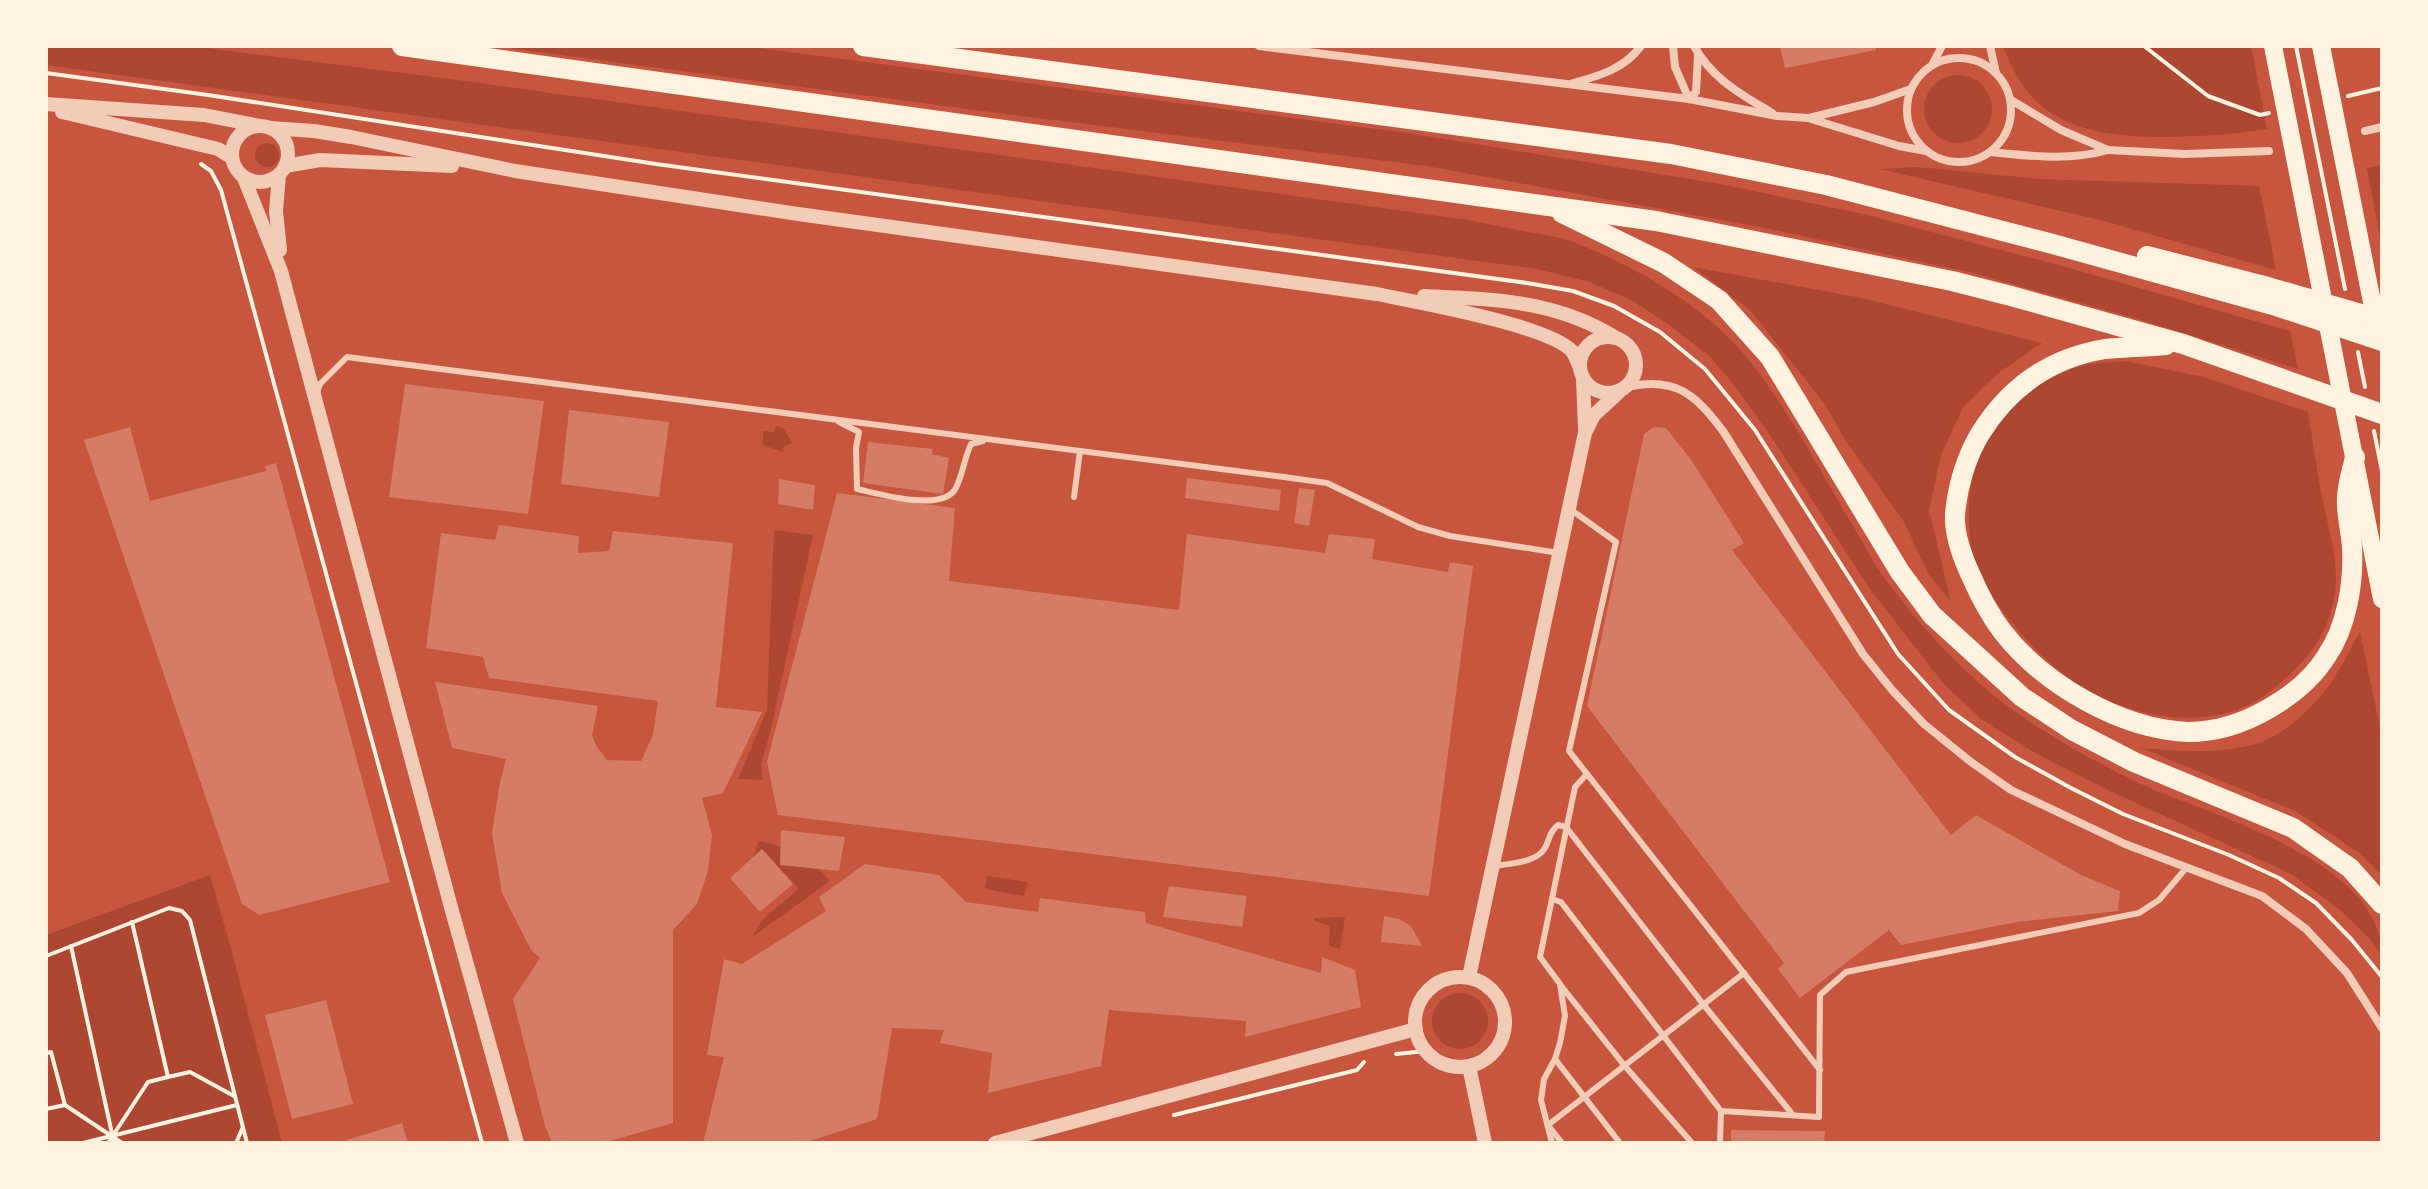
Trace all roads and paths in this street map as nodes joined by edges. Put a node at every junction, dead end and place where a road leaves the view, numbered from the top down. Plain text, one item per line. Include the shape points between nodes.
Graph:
1 (402, 46) edge
2 (863, 46) edge
3 (1259, 46) edge
4 (1641, 46) edge
5 (1673, 46) edge
6 (1942, 46) edge
7 (1990, 46) edge
8 (2144, 46) edge
9 (2273, 46) edge
10 (2296, 46) edge
11 (2321, 46) edge
12 (1696, 50) edge
13 (1932, 65) junction
14 (46, 73) edge
15 (1996, 73) junction
16 (1566, 84) junction
17 (2382, 88) edge
18 (1911, 89) junction
19 (208, 95) junction
20 (2329, 95) junction
21 (1689, 99) junction
22 (2011, 100) junction
23 (2279, 104) junction
24 (2306, 105) dead end
25 (46, 106) edge
26 (204, 115) junction
27 (1777, 116) junction
28 (1808, 118) junction
29 (265, 127) junction
30 (2382, 127) edge
31 (2365, 131) dead end
32 (197, 144) junction
33 (2108, 150) junction
34 (1926, 151) junction
35 (2269, 151) dead end
36 (1990, 152) junction
37 (1671, 154) junction
38 (231, 157) junction
39 (492, 168) junction
40 (282, 170) junction
41 (244, 178) junction
42 (1544, 205) junction
43 (281, 271) junction
44 (1377, 294) junction
45 (2347, 298) dead end
46 (2382, 320) edge
47 (1616, 338) junction
48 (2382, 341) edge
49 (2183, 344) junction
50 (2356, 345) dead end
51 (2382, 350) edge
52 (1582, 373) junction
53 (1623, 390) junction
54 (2366, 392) dead end
55 (315, 400) junction
56 (2377, 418) edge
57 (832, 419) junction
58 (1585, 433) junction
59 (991, 439) junction
60 (1080, 451) junction
61 (2354, 451) junction
62 (2382, 471) edge
63 (1074, 497) dead end
64 (1570, 509) junction
65 (1560, 553) junction
66 (2382, 599) edge
67 (1587, 774) junction
68 (1566, 827) junction
69 (1492, 866) junction
70 (2187, 867) junction
71 (1552, 899) junction
72 (2382, 904) edge
73 (132, 922) junction
74 (71, 946) junction
75 (46, 956) edge
76 (1744, 973) junction
77 (1469, 977) junction
78 (2382, 977) edge
79 (1560, 984) junction
80 (1703, 1004) junction
81 (2382, 1028) edge
82 (1416, 1029) junction
83 (1664, 1035) junction
84 (1427, 1051) junction
85 (46, 1053) edge
86 (1395, 1054) dead end
87 (1555, 1059) junction
88 (1365, 1061) dead end
89 (1624, 1065) junction
90 (1469, 1066) junction
91 (1820, 1070) junction
92 (168, 1077) junction
93 (234, 1096) junction
94 (1584, 1096) junction
95 (65, 1105) junction
96 (237, 1105) junction
97 (46, 1109) edge
98 (1721, 1111) junction
99 (1794, 1116) junction
100 (1162, 1117) dead end
101 (1548, 1125) junction
102 (243, 1126) junction
103 (113, 1136) junction
104 (514, 1140) edge
105 (83, 1143) edge
106 (108, 1143) edge
107 (114, 1143) edge
108 (122, 1143) edge
109 (236, 1143) edge
110 (247, 1143) edge
111 (482, 1143) edge
112 (995, 1143) edge
113 (1485, 1143) edge
114 (1552, 1143) edge
115 (1562, 1143) edge
116 (1620, 1143) edge
117 (1692, 1143) edge
118 (1720, 1143) edge

1 - 42 highway
2 - 37 highway
3 - 16 street
4 - 16 street via 1616,69
5 - 21 street via 1675,67
6 - 13 street
7 - 15 street
8 - 23 path via 2208,96 2260,115
9 - 23 main road
10 - 45 path
11 - 20 main road
12 - 21 street via 1696,92
12 - 27 street via 1722,82
13 - 15 street via 1955,58 1972,60
13 - 18 street
14 - 19 path
15 - 22 street
16 - 21 street
17 - 20 path
18 - 28 street
18 - 34 street via 1908,123
19 - 26 path
19 - 78 path via 656,164 1527,283 1573,291 1614,306 1660,332 1705,369 1755,430 1898,654 1949,710 2015,757 2071,788 2279,878 2316,903
20 - 24 path
20 - 51 main road
21 - 27 street
22 - 33 street
22 - 36 street via 2011,120
23 - 61 main road
25 - 26 street
25 - 32 street
26 - 29 street
27 - 28 street
28 - 34 street
29 - 38 street via 251,127 236,138
29 - 39 street via 351,137
29 - 40 street via 278,132 287,148
30 - 31 street
32 - 38 street
32 - 111 path via 195,160 211,171 221,190
33 - 35 street
33 - 36 street via 2043,157
34 - 36 street via 1954,162 1973,161
37 - 46 highway via 1841,180
37 - 48 highway via 1826,185 2049,243
38 - 41 street
39 - 40 street via 320,160
39 - 44 street
40 - 41 street via 263,182
40 - 43 street via 276,211
41 - 43 street
42 - 49 highway via 1656,221 1952,281
42 - 72 highway via 1664,263 1719,300 1770,357 1924,604 2022,697 2134,762 2293,828 2350,868
43 - 55 street
44 - 47 street via 1553,309
44 - 52 street via 1461,311 1554,340 1572,352
47 - 52 street via 1592,342 1581,357
47 - 53 street via 1631,348 1636,360 1633,380
49 - 56 highway
49 - 61 highway via 2103,350 2039,371 1991,416 1974,443 1960,484 1955,517 1961,554 1979,593 2002,631 2068,691 2108,713 2188,732 2245,722 2305,683 2327,656 2342,624 2350,583 2346,499
50 - 54 path
52 - 53 street via 1602,393
52 - 58 street
53 - 58 street via 1594,415
53 - 70 street via 1650,382 1664,384 1689,394 1708,411 1863,654 1924,724 2011,790
55 - 57 lane via 320,384 347,357
55 - 104 street
56 - 62 path
57 - 59 lane
57 - 59 lane via 859,432 857,489 923,501 945,499 956,489 971,444
58 - 64 street
59 - 60 lane
60 - 63 lane
60 - 65 lane via 1327,483 1418,527
61 - 66 main road
64 - 65 street
64 - 67 lane via 1616,542 1569,751
65 - 69 street
67 - 68 lane via 1575,787
67 - 76 lane
68 - 69 lane via 1551,831 1536,857
68 - 71 lane
68 - 80 lane
69 - 77 street
70 - 81 street via 2262,896 2306,929 2347,973
70 - 91 lane via 2159,900 2139,913 1846,972 1820,995
71 - 79 lane via 1540,957
71 - 83 lane via 1561,902
73 - 74 path
73 - 92 path
73 - 93 path via 169,908 190,920
74 - 75 path
74 - 103 path
76 - 80 lane
76 - 91 lane
77 - 82 street via 1444,979 1424,994
77 - 90 street via 1492,990 1505,1014 1500,1044
79 - 87 lane via 1565,1016
79 - 89 lane
80 - 83 lane
80 - 99 lane
82 - 84 street
82 - 112 street
83 - 89 lane
83 - 98 lane
84 - 86 path
84 - 90 street via 1441,1062
85 - 95 path via 51,1052
87 - 94 lane
87 - 101 lane via 1541,1100
88 - 100 path via 1357,1070
89 - 94 lane
89 - 117 lane
90 - 113 street
91 - 99 lane via 1819,1117
92 - 93 path via 190,1072
92 - 103 path via 148,1082
93 - 96 path
94 - 101 lane
94 - 116 lane
95 - 97 path
95 - 103 path
96 - 102 path
96 - 103 path
98 - 99 lane
98 - 118 lane
101 - 114 lane
101 - 115 lane
102 - 109 path
102 - 110 path
103 - 105 path
103 - 106 path
103 - 107 path
103 - 108 path

